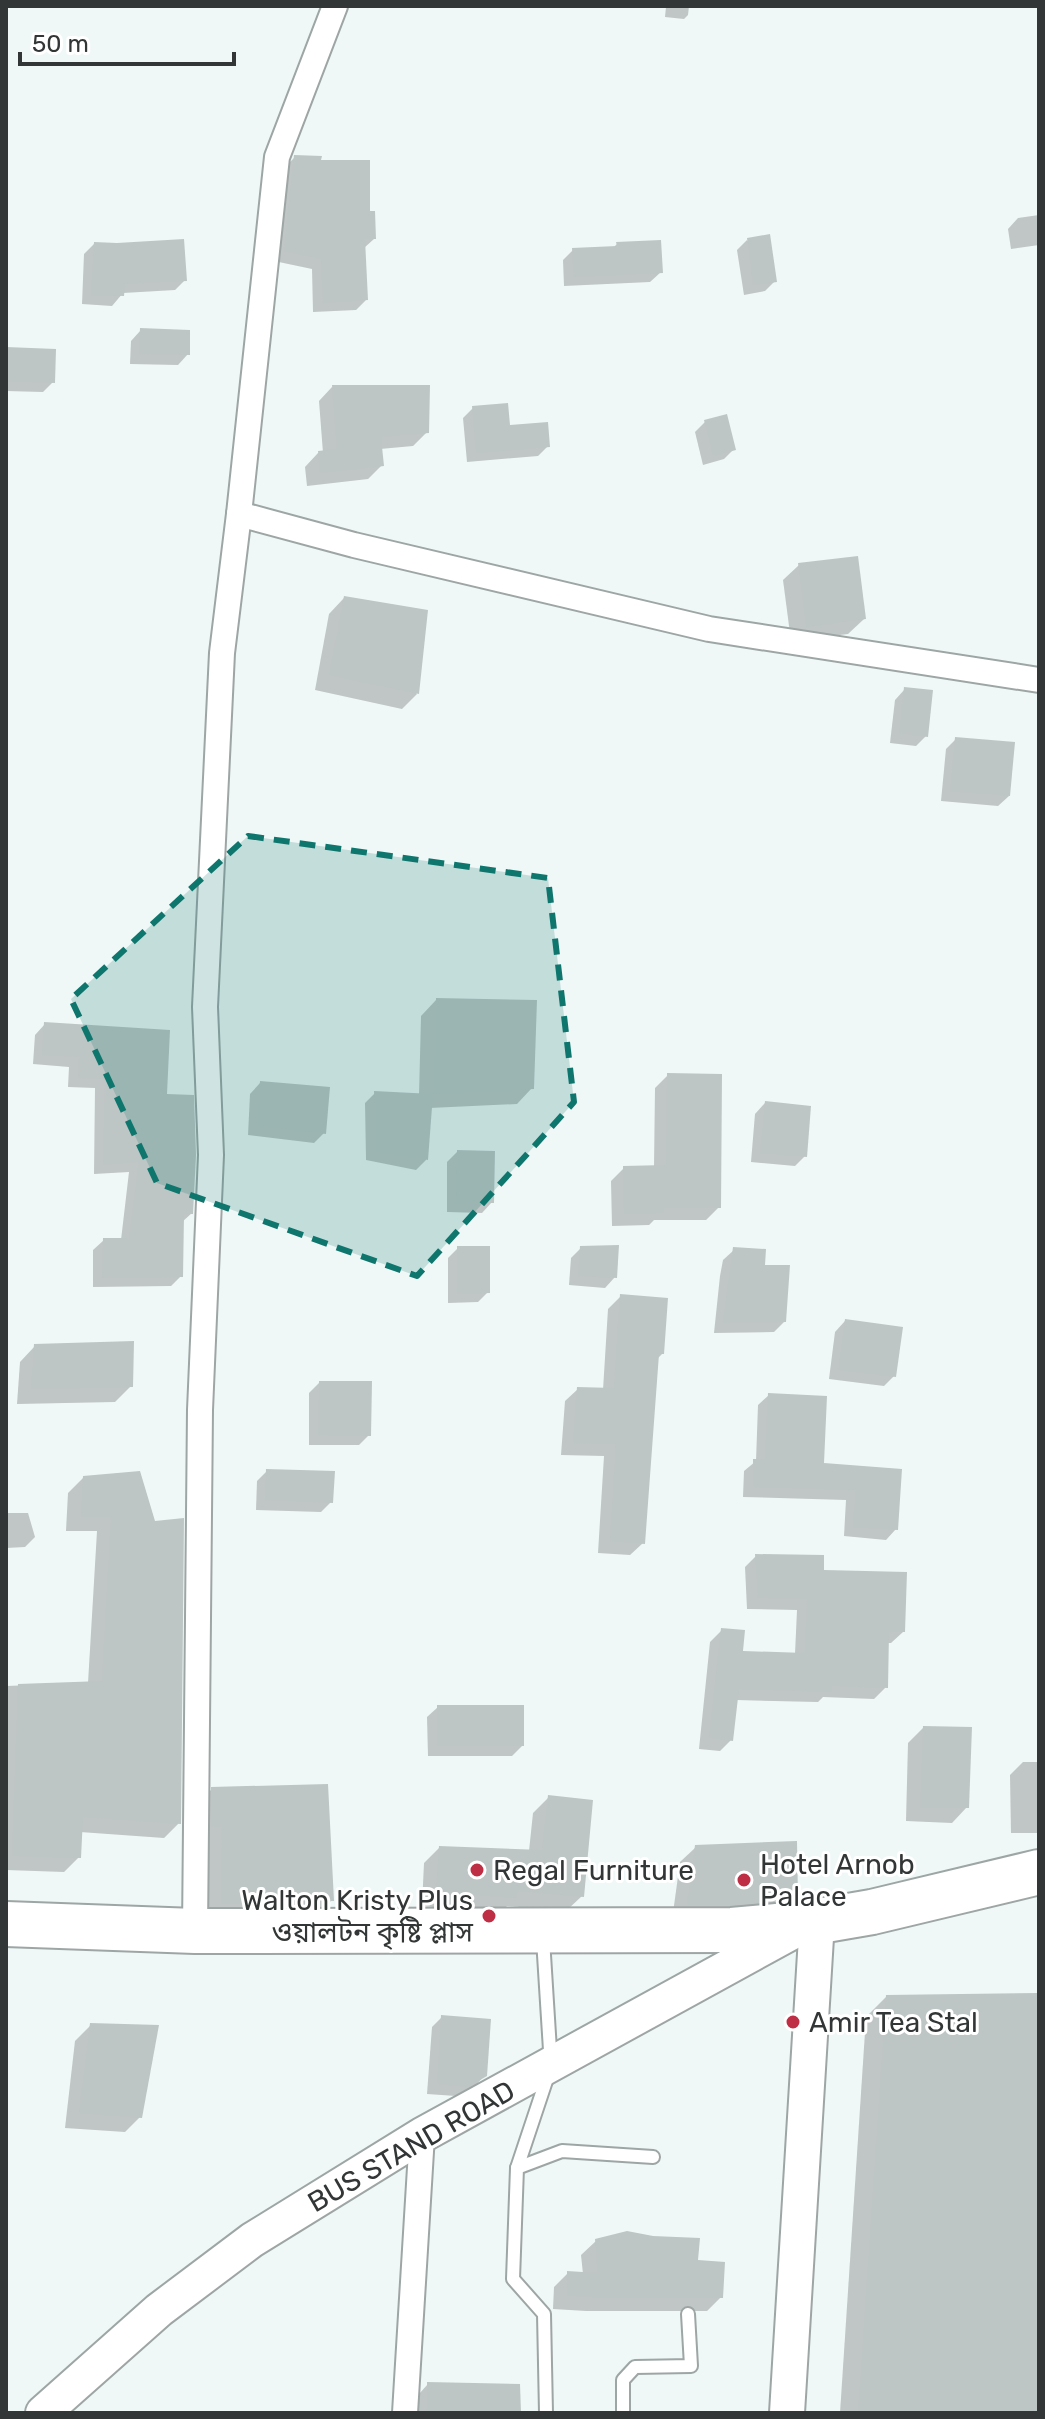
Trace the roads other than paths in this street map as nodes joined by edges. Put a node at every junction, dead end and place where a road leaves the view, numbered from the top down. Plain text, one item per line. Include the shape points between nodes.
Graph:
1 (335, 6) edge
2 (239, 514) junction
3 (1039, 680) edge
4 (1039, 1872) edge
5 (812, 1922) junction
6 (6, 1924) edge
7 (195, 1931) junction
8 (543, 1932) junction
9 (551, 2066) junction
10 (422, 2135) junction
11 (653, 2157) dead end
12 (517, 2168) junction
13 (688, 2314) dead end
14 (43, 2413) edge
15 (405, 2413) edge
16 (546, 2413) edge
17 (623, 2413) edge
18 (787, 2413) edge

1 - 2 street via 277,157
2 - 3 street via 709,629
2 - 7 street via 222,653 205,1007 211,1155 200,1410
4 - 5 highway
5 - 8 highway via 732,1930
5 - 9 street, BUS STAND ROAD
5 - 18 street
6 - 7 highway
7 - 8 highway
8 - 9 lane
9 - 10 street, BUS STAND ROAD
9 - 12 lane
10 - 14 street, BUS STAND ROAD via 252,2240 159,2310
10 - 15 street
11 - 12 lane via 562,2151
12 - 16 lane via 513,2279 544,2314
13 - 17 lane via 691,2366 635,2367 623,2380

